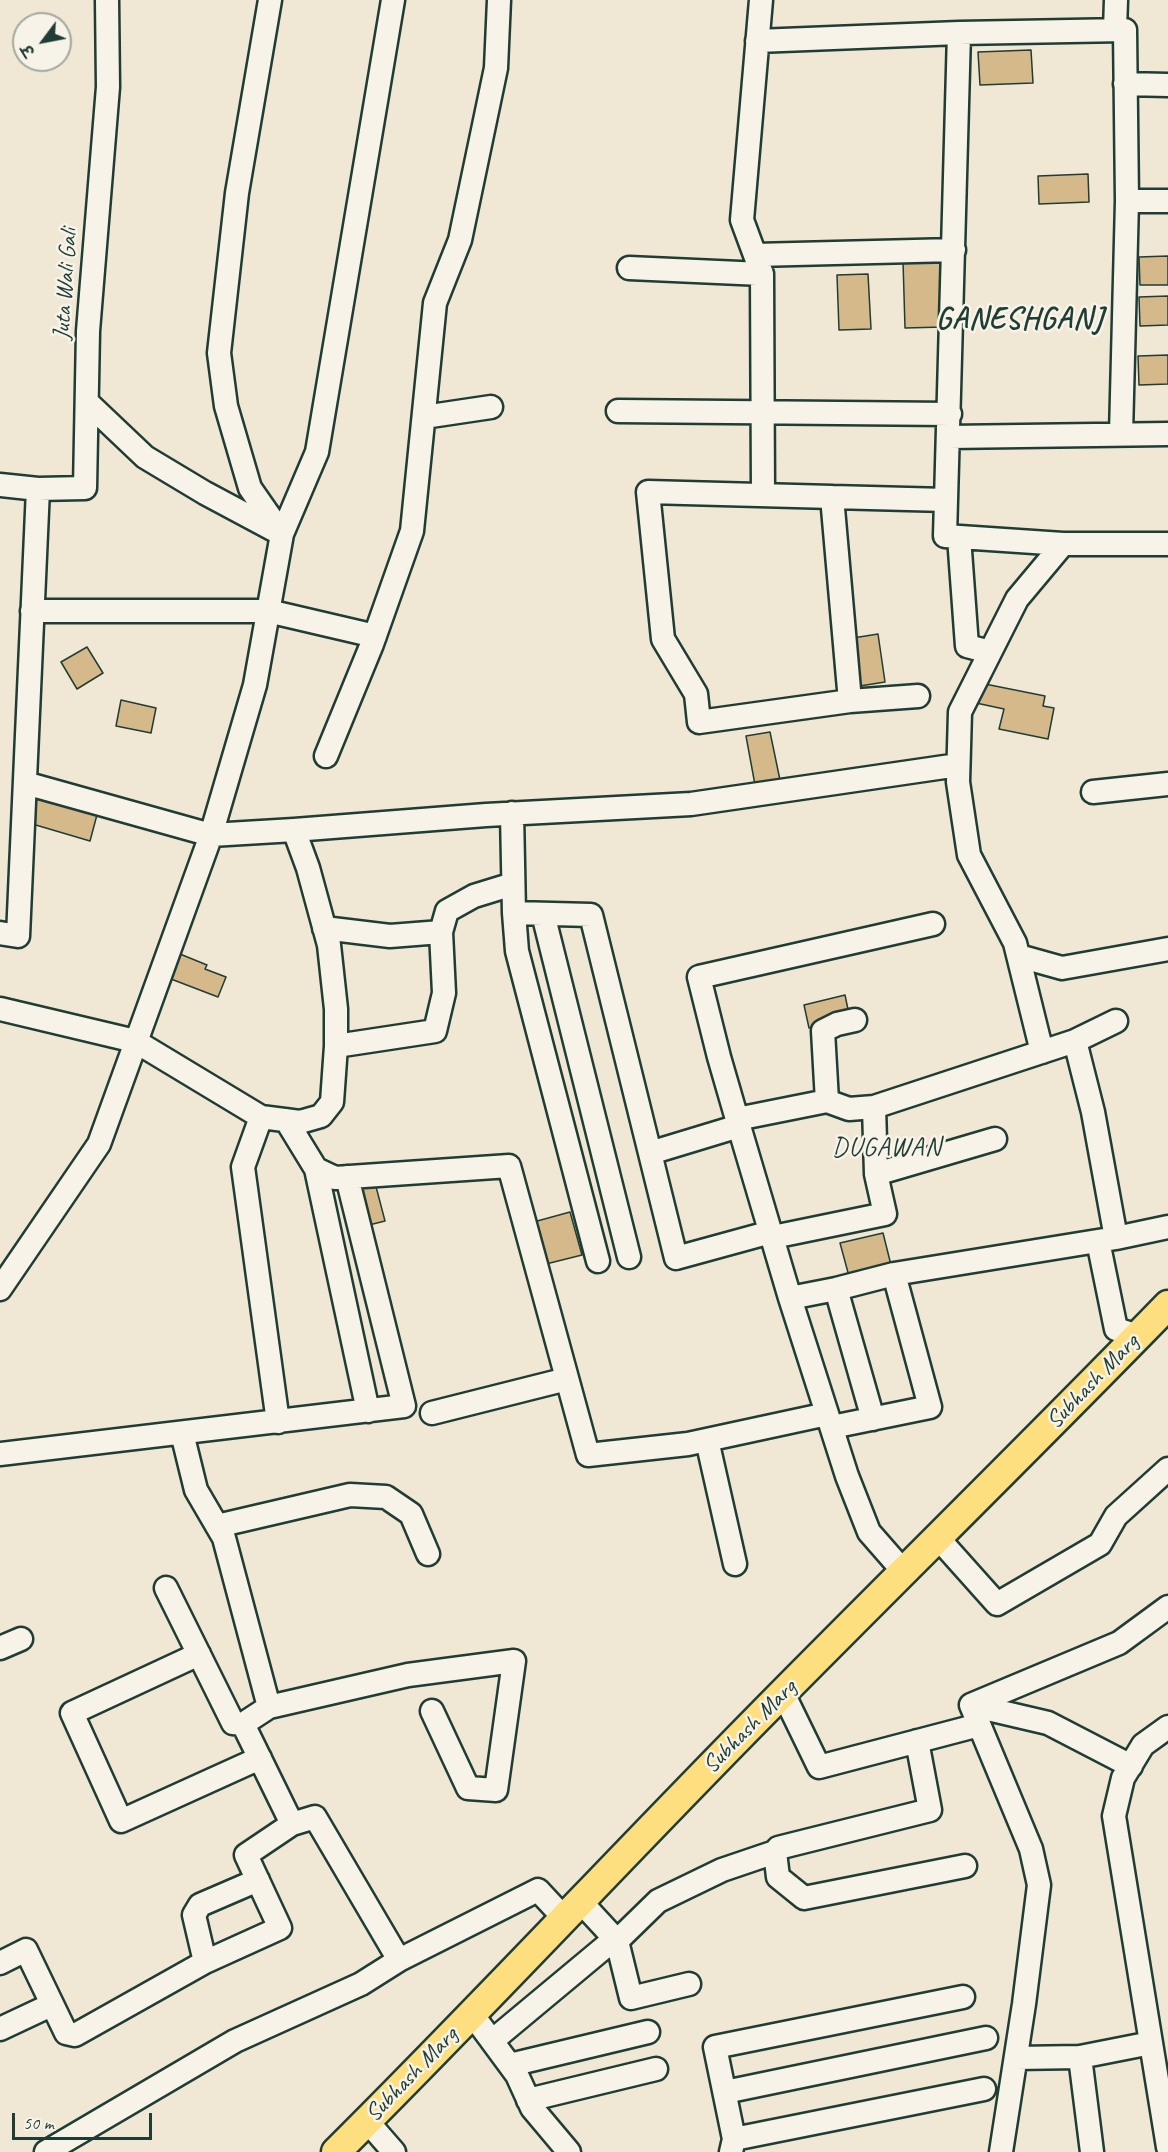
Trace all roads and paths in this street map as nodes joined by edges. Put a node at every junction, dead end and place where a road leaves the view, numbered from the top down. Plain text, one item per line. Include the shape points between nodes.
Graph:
1 (107, 0) edge
2 (270, 0) edge
3 (393, 0) edge
4 (499, 0) edge
5 (760, 0) edge
6 (1116, 0) edge
7 (1115, 30) junction
8 (959, 33) junction
9 (756, 41) junction
10 (1125, 84) junction
11 (1168, 85) edge
12 (1127, 201) junction
13 (1168, 201) edge
14 (954, 250) junction
15 (759, 264) junction
16 (629, 268) dead end
17 (87, 402) junction
18 (491, 407) dead end
19 (618, 411) dead end
20 (763, 412) junction
21 (950, 414) junction
22 (424, 417) junction
23 (1168, 434) edge
24 (1121, 435) junction
25 (949, 437) junction
26 (0, 485) edge
27 (38, 489) junction
28 (763, 495) junction
29 (832, 497) junction
30 (946, 500) junction
31 (282, 534) junction
32 (959, 537) junction
33 (1063, 544) junction
34 (1168, 544) edge
35 (32, 611) junction
36 (268, 611) junction
37 (375, 636) junction
38 (990, 652) junction
39 (918, 696) dead end
40 (850, 701) junction
41 (326, 756) dead end
42 (958, 765) junction
43 (25, 783) junction
44 (1168, 784) edge
45 (1093, 792) dead end
46 (512, 813) junction
47 (294, 831) junction
48 (212, 835) junction
49 (513, 884) junction
50 (514, 913) junction
51 (543, 914) junction
52 (933, 924) dead end
53 (324, 928) junction
54 (441, 932) junction
55 (0, 933) edge
56 (1168, 949) edge
57 (1018, 956) junction
58 (0, 1009) edge
59 (855, 1020) dead end
60 (1116, 1021) dead end
61 (135, 1041) junction
62 (1075, 1041) junction
63 (336, 1046) junction
64 (1042, 1052) junction
65 (828, 1101) junction
66 (874, 1107) junction
67 (261, 1117) junction
68 (286, 1120) junction
69 (738, 1122) junction
70 (995, 1139) dead end
71 (650, 1153) junction
72 (316, 1168) junction
73 (876, 1174) junction
74 (347, 1177) junction
75 (1168, 1227) edge
76 (772, 1235) junction
77 (1107, 1240) junction
78 (629, 1257) dead end
79 (598, 1261) dead end
80 (894, 1274) junction
81 (0, 1289) edge
82 (836, 1289) junction
83 (790, 1298) junction
84 (1168, 1305) edge
85 (1138, 1336) junction
86 (567, 1379) junction
87 (368, 1411) junction
88 (432, 1413) dead end
89 (873, 1419) junction
90 (830, 1421) junction
91 (279, 1422) junction
92 (182, 1433) junction
93 (707, 1440) junction
94 (0, 1454) edge
95 (1168, 1470) edge
96 (217, 1526) junction
97 (938, 1538) junction
98 (428, 1554) dead end
99 (735, 1564) dead end
100 (904, 1572) junction
101 (166, 1588) dead end
102 (1168, 1607) edge
103 (21, 1639) dead end
104 (0, 1648) edge
105 (199, 1654) junction
106 (783, 1693) junction
107 (269, 1707) junction
108 (432, 1711) dead end
109 (975, 1715) junction
110 (243, 1724) junction
111 (1168, 1727) edge
112 (917, 1742) junction
113 (260, 1758) junction
114 (1131, 1766) junction
115 (292, 1824) junction
116 (775, 1852) junction
117 (965, 1866) dead end
118 (258, 1880) junction
119 (572, 1909) junction
120 (617, 1941) junction
121 (399, 1960) junction
122 (0, 1962) edge
123 (205, 1962) junction
124 (689, 1983) dead end
125 (963, 1996) dead end
126 (51, 2005) junction
127 (472, 2014) junction
128 (0, 2029) edge
129 (648, 2032) dead end
130 (986, 2038) dead end
131 (492, 2041) junction
132 (1151, 2043) junction
133 (1080, 2056) junction
134 (1016, 2058) junction
135 (510, 2065) junction
136 (656, 2069) dead end
137 (984, 2089) dead end
138 (724, 2092) junction
139 (528, 2100) junction
140 (367, 2121) junction
141 (733, 2146) edge
142 (1168, 2147) edge
143 (46, 2152) edge
144 (336, 2152) edge
145 (394, 2152) edge
146 (569, 2152) edge
147 (1001, 2152) edge
148 (1092, 2152) edge

1 - 17 street, Juta Wali Gali via 108,87 88,331
2 - 31 street via 237,193 219,353 226,406 250,488
3 - 31 street via 317,452
4 - 22 street via 496,68 460,240 435,303
5 - 9 street
6 - 7 street
7 - 8 street
7 - 10 street via 1125,30
8 - 9 street
8 - 14 street
9 - 15 street via 742,220
10 - 11 street
10 - 12 street
12 - 13 street
12 - 24 street
14 - 15 street
14 - 21 street
15 - 16 street
15 - 20 street
17 - 27 street, Juta Wali Gali via 85,488
17 - 31 street via 145,458
18 - 22 street
19 - 20 street
20 - 21 street
20 - 28 street
21 - 25 street
22 - 37 street via 412,531
23 - 24 street
24 - 25 street
25 - 30 street
26 - 27 street, Juta Wali Gali
27 - 35 street
28 - 29 street
28 - 40 street via 648,492 663,639 696,694 699,722
29 - 30 street
29 - 40 street
30 - 32 street via 945,536
31 - 36 street
32 - 33 street
32 - 38 street via 967,646
33 - 34 street
33 - 38 street via 1017,599
35 - 36 street
35 - 43 street
36 - 37 street
36 - 48 street via 255,685
37 - 41 street
38 - 42 street via 960,712
39 - 40 street
42 - 46 street via 692,804
42 - 57 street via 969,855
43 - 48 street
43 - 55 street via 18,936
44 - 45 street
46 - 47 street
46 - 49 street
47 - 48 street
47 - 53 street
48 - 61 street
49 - 50 street
49 - 54 street via 474,896 447,911
50 - 51 street
50 - 79 street via 517,951
51 - 71 street via 591,915
51 - 78 street
52 - 69 street via 699,977
53 - 54 street via 390,936
53 - 63 street via 329,945
54 - 63 street via 444,993 435,1031
56 - 57 street via 1062,968
57 - 64 street
58 - 61 street
59 - 65 street via 823,1031
60 - 62 street
61 - 67 street
61 - 81 street via 99,1144
62 - 64 street
62 - 77 street via 1093,1112
63 - 68 street via 332,1102 321,1116 300,1122
64 - 66 street
65 - 66 street via 849,1109
65 - 69 street
66 - 73 street
67 - 68 street
67 - 91 street via 243,1167
68 - 72 street
69 - 71 street
69 - 76 street
70 - 73 street
71 - 76 street via 676,1258
72 - 74 street via 335,1178
72 - 87 street
73 - 76 street via 885,1214
74 - 86 street via 509,1166
74 - 87 street via 404,1406
75 - 77 street
76 - 83 street
77 - 80 street
77 - 85 street via 1116,1329
80 - 82 street
80 - 89 street via 930,1407
82 - 83 street
82 - 89 street
83 - 90 street
84 - 85 main road, Subhash Marg
85 - 97 main road, Subhash Marg
86 - 88 street
86 - 93 street via 588,1455
87 - 91 street
89 - 90 street
90 - 93 street
90 - 100 street via 869,1532
91 - 92 street
92 - 94 street
92 - 96 street via 196,1490
93 - 99 street
95 - 97 street via 1116,1516 1100,1544 997,1604
96 - 98 street via 350,1495 386,1497 411,1514
96 - 107 street via 224,1538
97 - 100 main road, Subhash Marg
100 - 106 main road, Subhash Marg
101 - 105 street
102 - 109 street via 1119,1643
103 - 104 street
105 - 110 street via 233,1723
105 - 113 street via 72,1713 121,1821
106 - 112 street via 819,1767
106 - 119 main road, Subhash Marg
107 - 108 street via 408,1675 514,1661 496,1790 468,1788
107 - 110 street
109 - 112 street
109 - 114 street via 1048,1723
109 - 134 street via 1031,1849 1039,1885
110 - 113 street
111 - 114 street via 1143,1745
112 - 116 street via 930,1810 778,1848
113 - 115 street
114 - 132 street via 1123,1778 1114,1816
115 - 118 street via 246,1855
115 - 121 street via 315,1817
116 - 117 street via 778,1877 804,1898
116 - 120 street via 722,1870 658,1901
118 - 123 street via 200,1905 194,1915
118 - 123 street via 279,1928
119 - 120 street
119 - 121 street via 538,1890
119 - 127 main road, Subhash Marg
120 - 124 street via 631,1998
120 - 131 street
121 - 143 street via 361,1984 235,2041
122 - 126 street via 26,1950
123 - 126 street via 75,2035 66,2033
125 - 138 street via 716,2048
126 - 128 street
127 - 131 street
127 - 140 main road, Subhash Marg
129 - 135 street
130 - 138 street
131 - 135 street
132 - 133 street
132 - 142 street
133 - 134 street
133 - 148 street
134 - 147 street
135 - 139 street
136 - 139 street
137 - 141 street
138 - 141 street
139 - 146 street
140 - 144 main road, Subhash Marg
140 - 145 street

